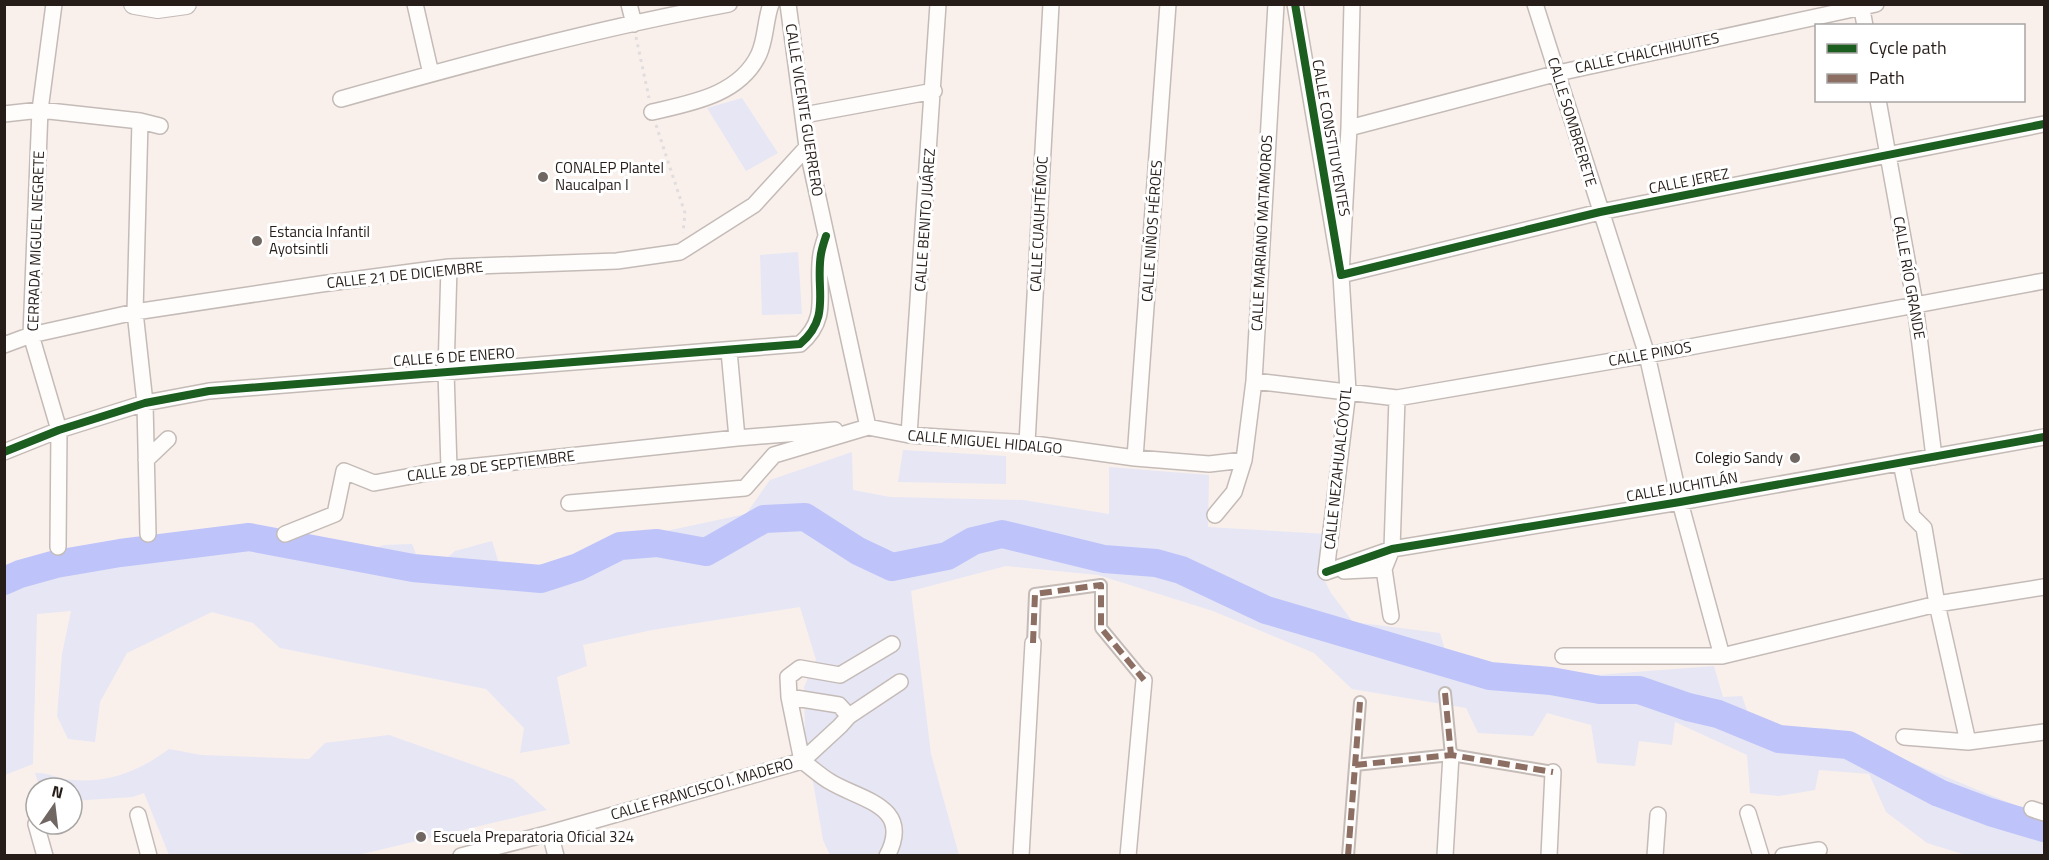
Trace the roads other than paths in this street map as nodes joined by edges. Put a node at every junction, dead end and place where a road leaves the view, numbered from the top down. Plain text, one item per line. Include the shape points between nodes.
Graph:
1 (54, 4) edge
2 (134, 4) edge
3 (186, 4) edge
4 (415, 4) edge
5 (629, 4) edge
6 (729, 4) edge
7 (771, 4) edge
8 (788, 4) edge
9 (939, 4) edge
10 (1051, 4) edge
11 (1168, 4) edge
12 (1276, 4) edge
13 (1295, 4) edge
14 (1352, 4) edge
15 (1535, 4) edge
16 (1867, 5) edge
17 (675, 9) edge
18 (1865, 24) edge
19 (638, 29) junction
20 (1558, 73) junction
21 (431, 74) junction
22 (934, 91) junction
23 (341, 99) dead end
24 (1878, 102) edge
25 (40, 110) junction
26 (652, 112) road end
27 (4, 114) edge
28 (804, 115) junction
29 (140, 121) junction
30 (2044, 124) edge
31 (160, 126) dead end
32 (1350, 128) junction
33 (807, 147) junction
34 (1887, 155) junction
35 (1600, 212) junction
36 (826, 236) junction
37 (449, 267) junction
38 (1341, 275) junction
39 (2044, 281) edge
40 (1915, 304) junction
41 (135, 312) junction
42 (32, 335) junction
43 (4, 345) edge
44 (729, 351) junction
45 (1647, 355) junction
46 (446, 371) junction
47 (1254, 381) junction
48 (1348, 391) junction
49 (1397, 399) junction
50 (145, 403) junction
51 (868, 427) junction
52 (59, 430) junction
53 (909, 435) junction
54 (2044, 437) edge
55 (737, 438) junction
56 (168, 440) dead end
57 (1027, 444) junction
58 (4, 452) edge
59 (1934, 457) junction
60 (1135, 458) junction
61 (146, 460) junction
62 (1244, 460) junction
63 (1901, 463) junction
64 (449, 469) junction
65 (1680, 502) junction
66 (569, 503) dead end
67 (1215, 515) dead end
68 (148, 534) dead end
69 (285, 534) dead end
70 (58, 547) dead end
71 (1392, 549) junction
72 (1384, 569) junction
73 (1326, 572) junction
74 (2044, 587) edge
75 (1937, 604) junction
76 (1391, 616) dead end
77 (1033, 643) joint
78 (892, 645) dead end
79 (1563, 656) dead end
80 (1722, 656) junction
81 (1144, 680) joint
82 (900, 682) dead end
83 (1444, 693) dead end
84 (789, 697) junction
85 (1360, 702) dead end
86 (849, 716) junction
87 (2044, 732) edge
88 (1904, 737) dead end
89 (1968, 742) junction
90 (1451, 754) junction
91 (802, 760) junction
92 (1355, 765) junction
93 (1553, 772) joint
94 (1748, 813) dead end
95 (138, 815) dead end
96 (1658, 815) dead end
97 (550, 833) junction
98 (39, 836) edge
99 (1820, 850) dead end
100 (45, 855) edge
101 (149, 855) edge
102 (461, 855) edge
103 (556, 855) edge
104 (887, 855) edge
105 (1021, 855) edge
106 (1128, 855) edge
107 (1348, 855) edge
108 (1445, 855) edge
109 (1549, 855) edge
110 (1655, 855) edge
111 (1761, 855) edge
112 (1783, 855) edge

1 - 25 street, CERRADA MIGUEL NEGRETE
2 - 3 main road via 157,8
4 - 21 street
5 - 19 street
6 - 17 street
7 - 26 street via 758,55 741,79 707,98
8 - 28 street, CALLE VICENTE GUERRERO
9 - 22 street, CALLE BENITO JUÁREZ
10 - 57 street, CALLE CUAUHTÉMOC
11 - 60 street, CALLE NIÑOS HÉROES
12 - 47 street, CALLE MARIANO MATAMOROS
13 - 38 street, CALLE CONSTITUYENTES
14 - 32 street, CALLE NEZAHUALCÓYOTL
15 - 20 street, CALLE SOMBRERETE
16 - 18 street
16 - 20 street, CALLE CHALCHIHUITES
17 - 19 street
19 - 21 street
20 - 32 street, CALLE CHALCHIHUITES
20 - 35 street, CALLE SOMBRERETE
21 - 23 street
22 - 28 street
22 - 53 street, CALLE BENITO JUÁREZ
24 - 34 street, CALLE RÍO GRANDE
25 - 27 street
25 - 29 street
25 - 42 street, CERRADA MIGUEL NEGRETE
28 - 33 street, CALLE VICENTE GUERRERO
29 - 31 street
29 - 41 street
30 - 34 street, CALLE JEREZ
32 - 38 street, CALLE NEZAHUALCÓYOTL
33 - 36 street, CALLE VICENTE GUERRERO
33 - 37 street, CALLE 21 DE DICIEMBRE via 754,205 680,252 617,261
34 - 35 street, CALLE JEREZ
34 - 40 street, CALLE RÍO GRANDE
35 - 38 street, CALLE JEREZ
35 - 45 street, CALLE SOMBRERETE
36 - 44 street, CALLE 6 DE ENERO via 820,255 820,312 811,334 800,344
36 - 51 street, CALLE VICENTE GUERRERO
37 - 41 street, CALLE 21 DE DICIEMBRE
37 - 46 street
38 - 48 street, CALLE NEZAHUALCÓYOTL
39 - 40 street, CALLE PINOS
40 - 45 street, CALLE PINOS
40 - 59 street, CALLE RÍO GRANDE
41 - 42 street, CALLE 21 DE DICIEMBRE
41 - 50 street
42 - 43 street, CALLE 21 DE DICIEMBRE
42 - 52 street, CERRADA MIGUEL NEGRETE
44 - 46 street, CALLE 6 DE ENERO
44 - 55 street
45 - 49 street, CALLE PINOS
45 - 65 street, CALLE SOMBRERETE
46 - 50 street, CALLE 6 DE ENERO via 209,391
46 - 64 street
47 - 48 street, CALLE PINOS
47 - 62 street, CALLE MARIANO MATAMOROS
48 - 49 street, CALLE PINOS
48 - 73 street, CALLE NEZAHUALCÓYOTL
49 - 71 street
50 - 52 street, CALLE 6 DE ENERO
50 - 61 street
51 - 53 street, CALLE MIGUEL HIDALGO
51 - 55 street, CALLE 28 DE SEPTIEMBRE
51 - 66 street, CALLE MIGUEL HIDALGO via 774,455 745,488
52 - 58 street, CALLE 6 DE ENERO
52 - 70 street, CERRADA MIGUEL NEGRETE
53 - 57 street, CALLE MIGUEL HIDALGO
54 - 59 street, CALLE JUCHITLÁN
55 - 64 street, CALLE 28 DE SEPTIEMBRE
56 - 61 street
57 - 60 street, CALLE MIGUEL HIDALGO
59 - 63 street, CALLE JUCHITLÁN
60 - 62 street, CALLE MIGUEL HIDALGO via 1209,464
61 - 68 street
62 - 67 street, CALLE MARIANO MATAMOROS via 1234,492
63 - 65 street, CALLE JUCHITLÁN
63 - 75 street via 1912,516 1924,528
64 - 69 street, CALLE 28 DE SEPTIEMBRE via 374,483 344,471 335,513
65 - 71 street, CALLE JUCHITLÁN
65 - 80 street, CALLE SOMBRERETE
71 - 72 street
71 - 73 street, CALLE JUCHITLÁN
72 - 73 street
72 - 76 street
74 - 75 street
75 - 80 street
75 - 89 street
77 - 81 street via 1035,594 1101,585 1101,628
77 - 105 street
78 - 84 street via 840,675 800,668 788,677
79 - 80 street
81 - 106 street
82 - 86 street
83 - 90 street
84 - 86 street via 839,705
84 - 91 street
85 - 92 street
86 - 91 street
87 - 89 street
88 - 89 street
90 - 92 street
90 - 93 street
90 - 108 street
91 - 97 street, CALLE FRANCISCO I. MADERO
91 - 104 street, CALLE FRANCISCO I. MADERO via 829,781 885,810 893,822 893,843
92 - 107 street
93 - 109 street
94 - 111 street
95 - 101 street
96 - 110 street
97 - 102 street, CALLE FRANCISCO I. MADERO
97 - 103 street
98 - 100 street
99 - 112 street

